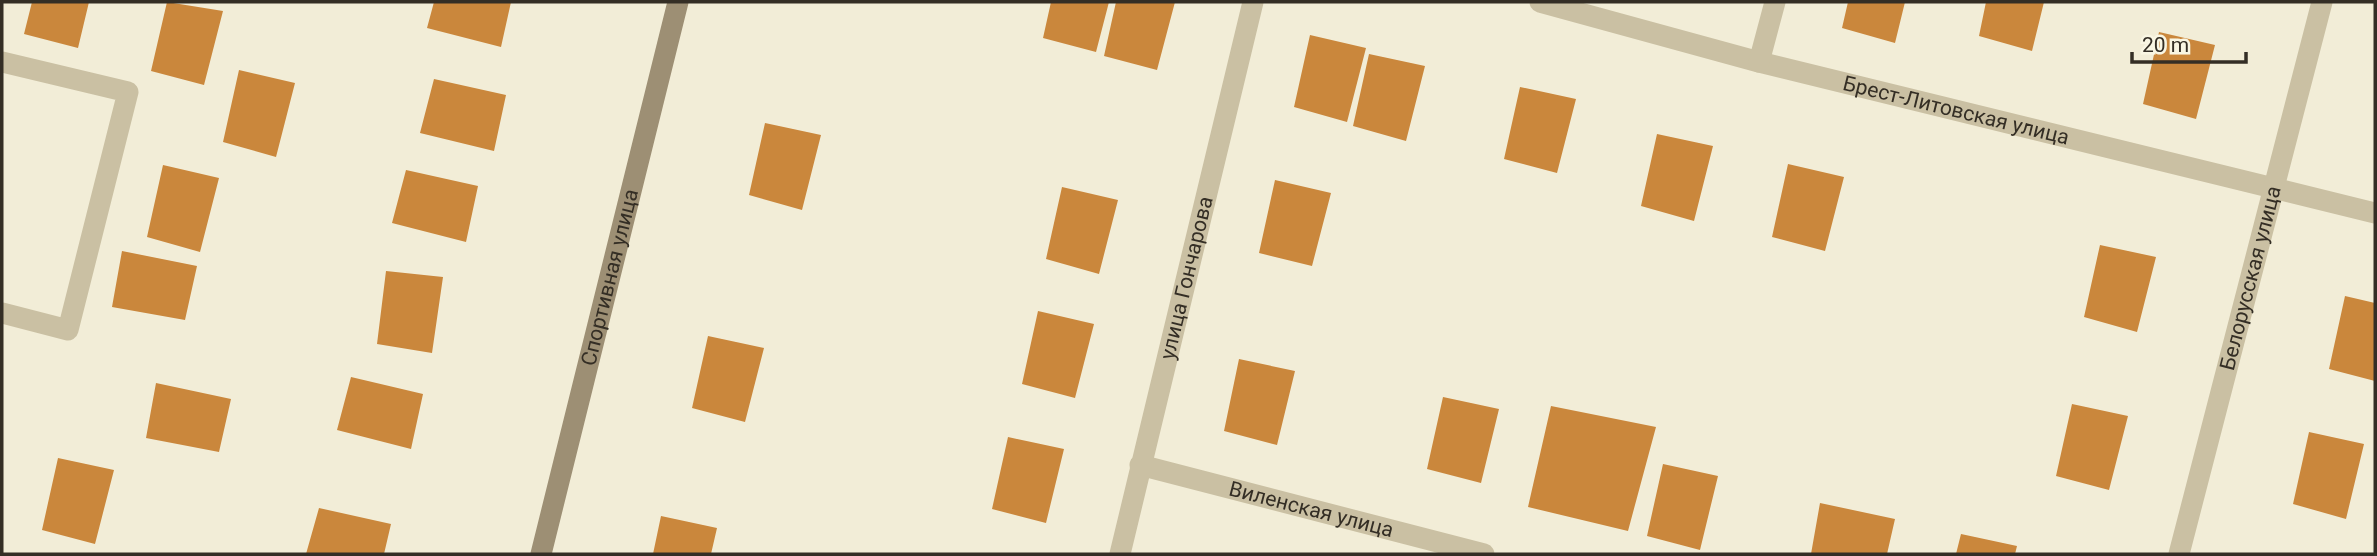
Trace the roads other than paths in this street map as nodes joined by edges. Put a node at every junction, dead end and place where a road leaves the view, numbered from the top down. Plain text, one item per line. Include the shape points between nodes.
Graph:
1 (678, 2) edge
2 (1253, 2) edge
3 (1540, 2) edge
4 (1775, 2) edge
5 (2322, 2) edge
6 (2, 62) edge
7 (1759, 62) junction
8 (2272, 188) junction
9 (2375, 213) edge
10 (2, 313) edge
11 (1140, 465) junction
12 (541, 554) edge
13 (1120, 554) edge
14 (1484, 554) edge
15 (2179, 554) edge

1 - 12 street, Спортивная улица
2 - 11 street, улица Гончарова
3 - 7 street, Брест-Литовская улица
4 - 7 street
5 - 8 street, Белорусская улица
6 - 10 street via 128,92 68,330
7 - 8 street, Брест-Литовская улица
8 - 9 street, Брест-Литовская улица
8 - 15 street, Белорусская улица
11 - 13 street, улица Гончарова
11 - 14 street, Виленская улица

